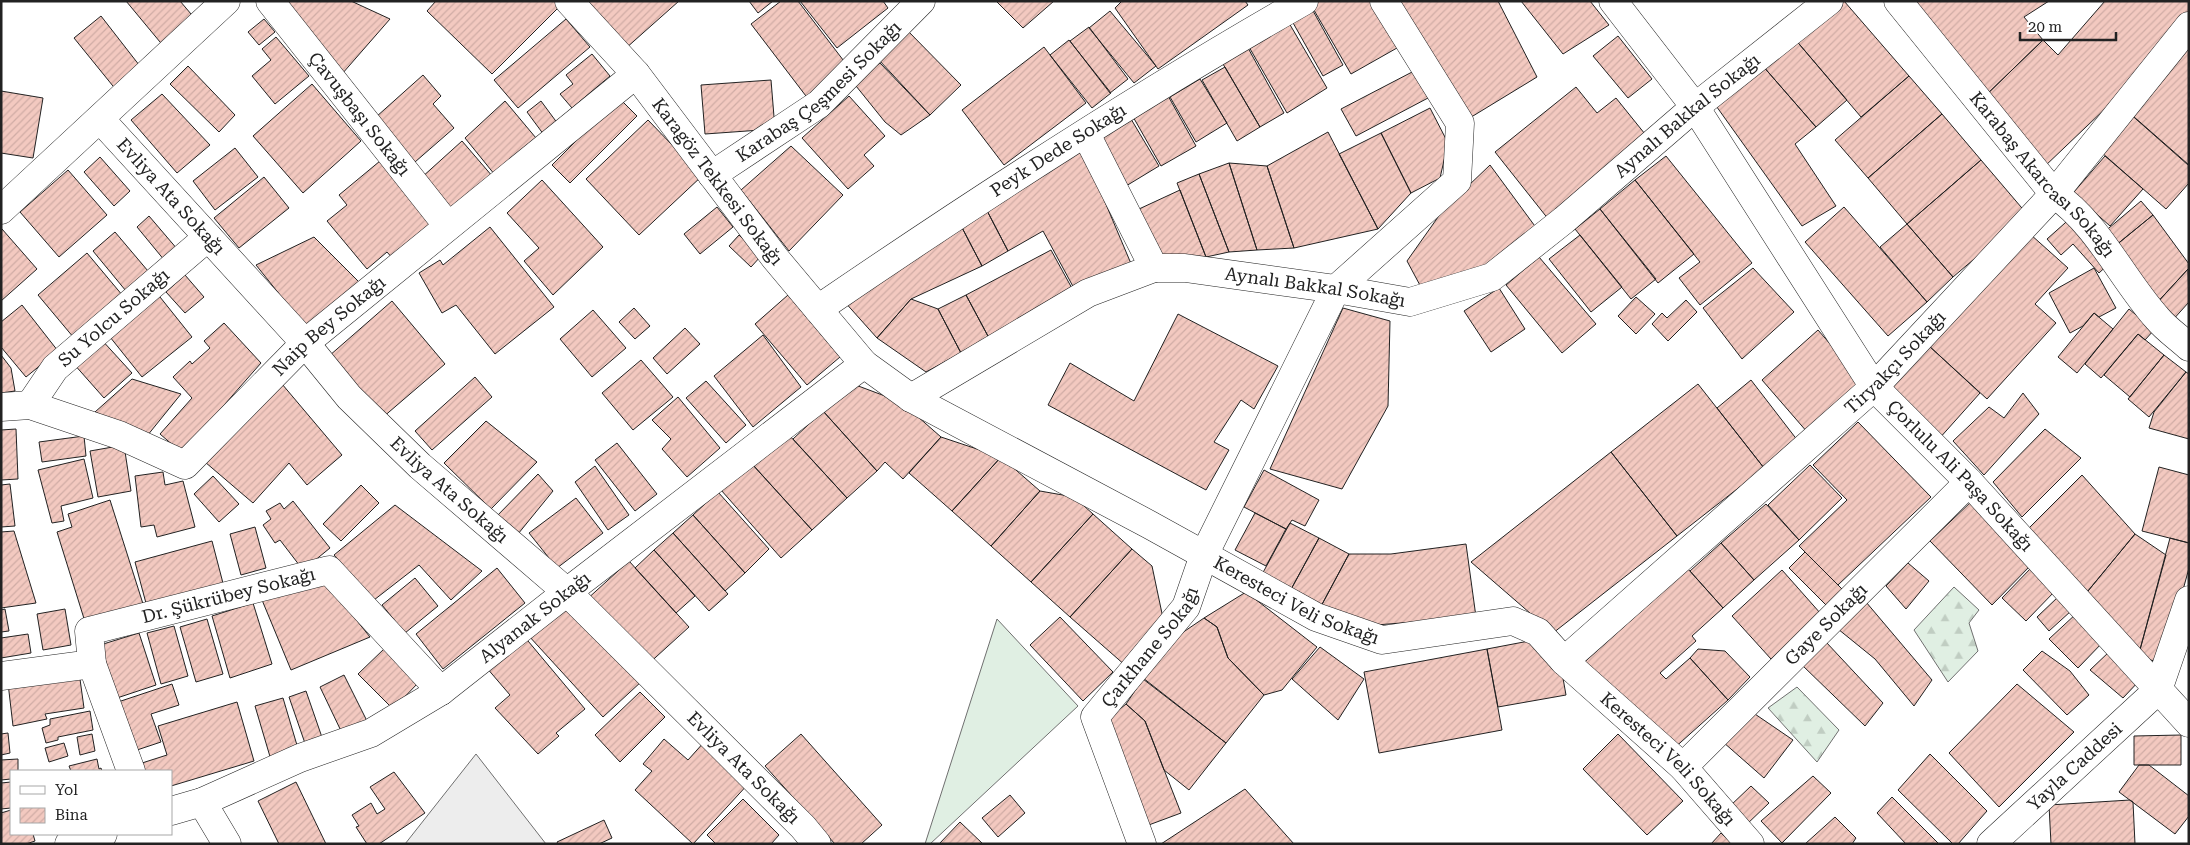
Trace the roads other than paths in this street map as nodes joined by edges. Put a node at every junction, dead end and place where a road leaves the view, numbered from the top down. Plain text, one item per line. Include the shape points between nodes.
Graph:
1 (226, 1) edge
2 (270, 1) edge
3 (569, 1) edge
4 (1304, 1) edge
5 (1384, 1) edge
6 (1613, 1) edge
7 (1829, 1) edge
8 (1898, 1) edge
9 (910, 5) edge
10 (2189, 26) edge
11 (636, 74) junction
12 (1695, 107) junction
13 (100, 119) junction
14 (1086, 134) junction
15 (712, 175) junction
16 (2054, 194) junction
17 (1, 210) edge
18 (448, 226) junction
19 (208, 237) junction
20 (1154, 268) junction
21 (1336, 289) junction
22 (818, 309) junction
23 (305, 343) junction
24 (2189, 347) edge
25 (864, 364) junction
26 (1874, 387) junction
27 (911, 398) junction
28 (30, 405) junction
29 (1, 406) edge
30 (1970, 482) junction
31 (1204, 555) junction
32 (566, 592) junction
33 (2189, 600) edge
34 (1564, 662) junction
35 (92, 664) junction
36 (1, 676) edge
37 (2158, 690) junction
38 (440, 691) junction
39 (2189, 723) edge
40 (1684, 767) junction
41 (131, 770) edge
42 (202, 802) junction
43 (172, 811) edge
44 (100, 835) edge
45 (69, 844) edge
46 (227, 844) edge
47 (817, 844) edge
48 (1142, 844) edge
49 (1750, 844) edge
50 (1991, 844) edge

1 - 13 street
2 - 18 street, Çavuşbaşı Sokağı
3 - 11 street, Karagöz Tekkesi Sokağı
4 - 14 street, Peyk Dede Sokağı via 1217,51
5 - 21 street via 1460,123 1457,181
6 - 12 street, Çorlulu Ali Paşa Sokağı
7 - 12 street, Aynalı Bakkal Sokağı
8 - 16 street, Karabaş Akarcası Sokağı
9 - 15 street, Karabaş Çeşmesi Sokağı via 818,104
10 - 16 street, Tiryakçı Sokağı
11 - 15 street, Karagöz Tekkesi Sokağı
11 - 18 street, Naip Bey Sokağı
12 - 21 street, Aynalı Bakkal Sokağı via 1564,220 1492,277 1410,302
12 - 26 street, Çorlulu Ali Paşa Sokağı
13 - 17 street
13 - 19 street, Evliya Ata Sokağı
14 - 20 street
14 - 22 street, Peyk Dede Sokağı via 960,211
15 - 22 street, Karagöz Tekkesi Sokağı
16 - 24 street, Karabaş Akarcası Sokağı via 2068,204 2086,225 2157,318
16 - 26 street, Tiryakçı Sokağı
18 - 23 street, Naip Bey Sokağı
19 - 23 street, Evliya Ata Sokağı
19 - 28 street, Su Yolcu Sokağı via 55,368
20 - 21 street, Aynalı Bakkal Sokağı via 1184,268
20 - 27 street, Aynalı Bakkal Sokağı via 1088,293
21 - 31 street, Çarkhane Sokağı
22 - 25 street, Karagöz Tekkesi Sokağı
23 - 28 street, Naip Bey Sokağı via 185,465 119,434
23 - 32 street, Evliya Ata Sokağı via 349,397 420,466
25 - 27 street, Keresteci Veli Sokağı
25 - 32 street, Alyanak Sokağı
26 - 30 street, Çorlulu Ali Paşa Sokağı
26 - 34 street, Tiryakçı Sokağı
27 - 31 street, Keresteci Veli Sokağı
28 - 29 street, Naip Bey Sokağı
30 - 37 street, Çorlulu Ali Paşa Sokağı
30 - 40 street, Gaye Sokağı
31 - 34 street, Keresteci Veli Sokağı via 1316,617 1382,640 1513,622 1538,632
31 - 48 street, Çarkhane Sokağı via 1186,607 1095,717
32 - 38 street, Alyanak Sokağı
32 - 47 street, Evliya Ata Sokağı
33 - 37 street
34 - 40 street, Keresteci Veli Sokağı
35 - 36 street
35 - 38 street, Dr. Şükrübey Sokağı via 89,631 329,570
35 - 41 street
37 - 39 street, Çorlulu Ali Paşa Sokağı
37 - 50 street, Yayla Caddesi
38 - 42 street, Alyanak Sokağı via 371,733 300,758
40 - 49 street, Keresteci Veli Sokağı
42 - 43 street, Alyanak Sokağı
42 - 46 street
44 - 45 street

